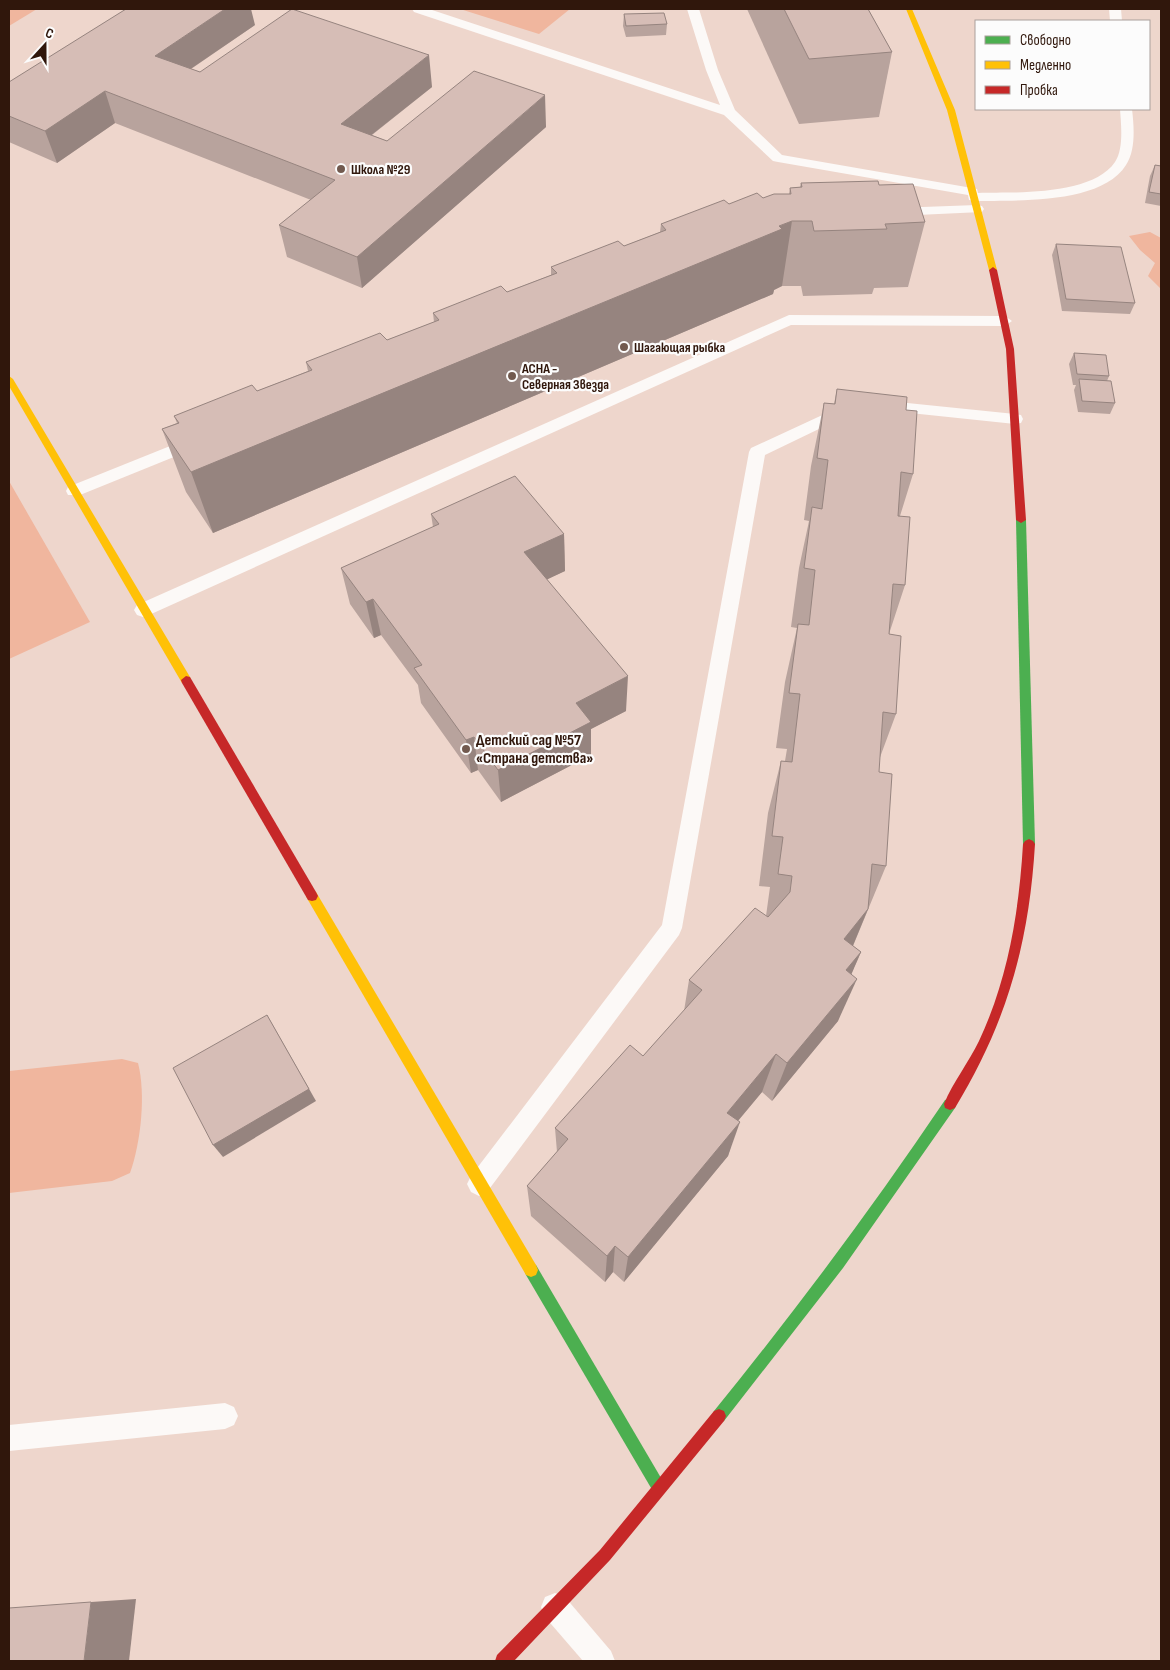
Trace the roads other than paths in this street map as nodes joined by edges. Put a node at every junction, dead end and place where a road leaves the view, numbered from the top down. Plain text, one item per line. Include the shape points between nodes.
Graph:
1 (418, 9) edge
2 (693, 9) edge
3 (909, 9) edge
4 (1126, 110) edge
5 (729, 112) junction
6 (974, 199) junction
7 (880, 212) edge
8 (1005, 321) junction
9 (9, 379) edge
10 (1015, 419) junction
11 (212, 435) edge
12 (74, 491) junction
13 (143, 610) junction
14 (479, 1184) junction
15 (224, 1416) dead end
16 (9, 1438) edge
17 (660, 1488) junction
18 (554, 1607) junction
19 (503, 1661) edge
20 (601, 1661) edge

1 - 5 lane
2 - 5 lane
3 - 6 street via 951,110
4 - 6 lane via 1128,128 1121,164 1104,179 1078,190
5 - 6 lane via 778,158
6 - 7 lane
6 - 8 street
8 - 10 street
8 - 13 lane via 789,320
9 - 12 street
10 - 14 lane via 858,403 757,452 672,928
10 - 17 street via 1023,545 1028,846 1025,905 1014,963 995,1021 962,1087 886,1200 781,1340
11 - 12 lane
12 - 13 street
13 - 14 street
14 - 17 street
15 - 16 lane
17 - 18 street via 605,1555
18 - 19 street
18 - 20 lane

